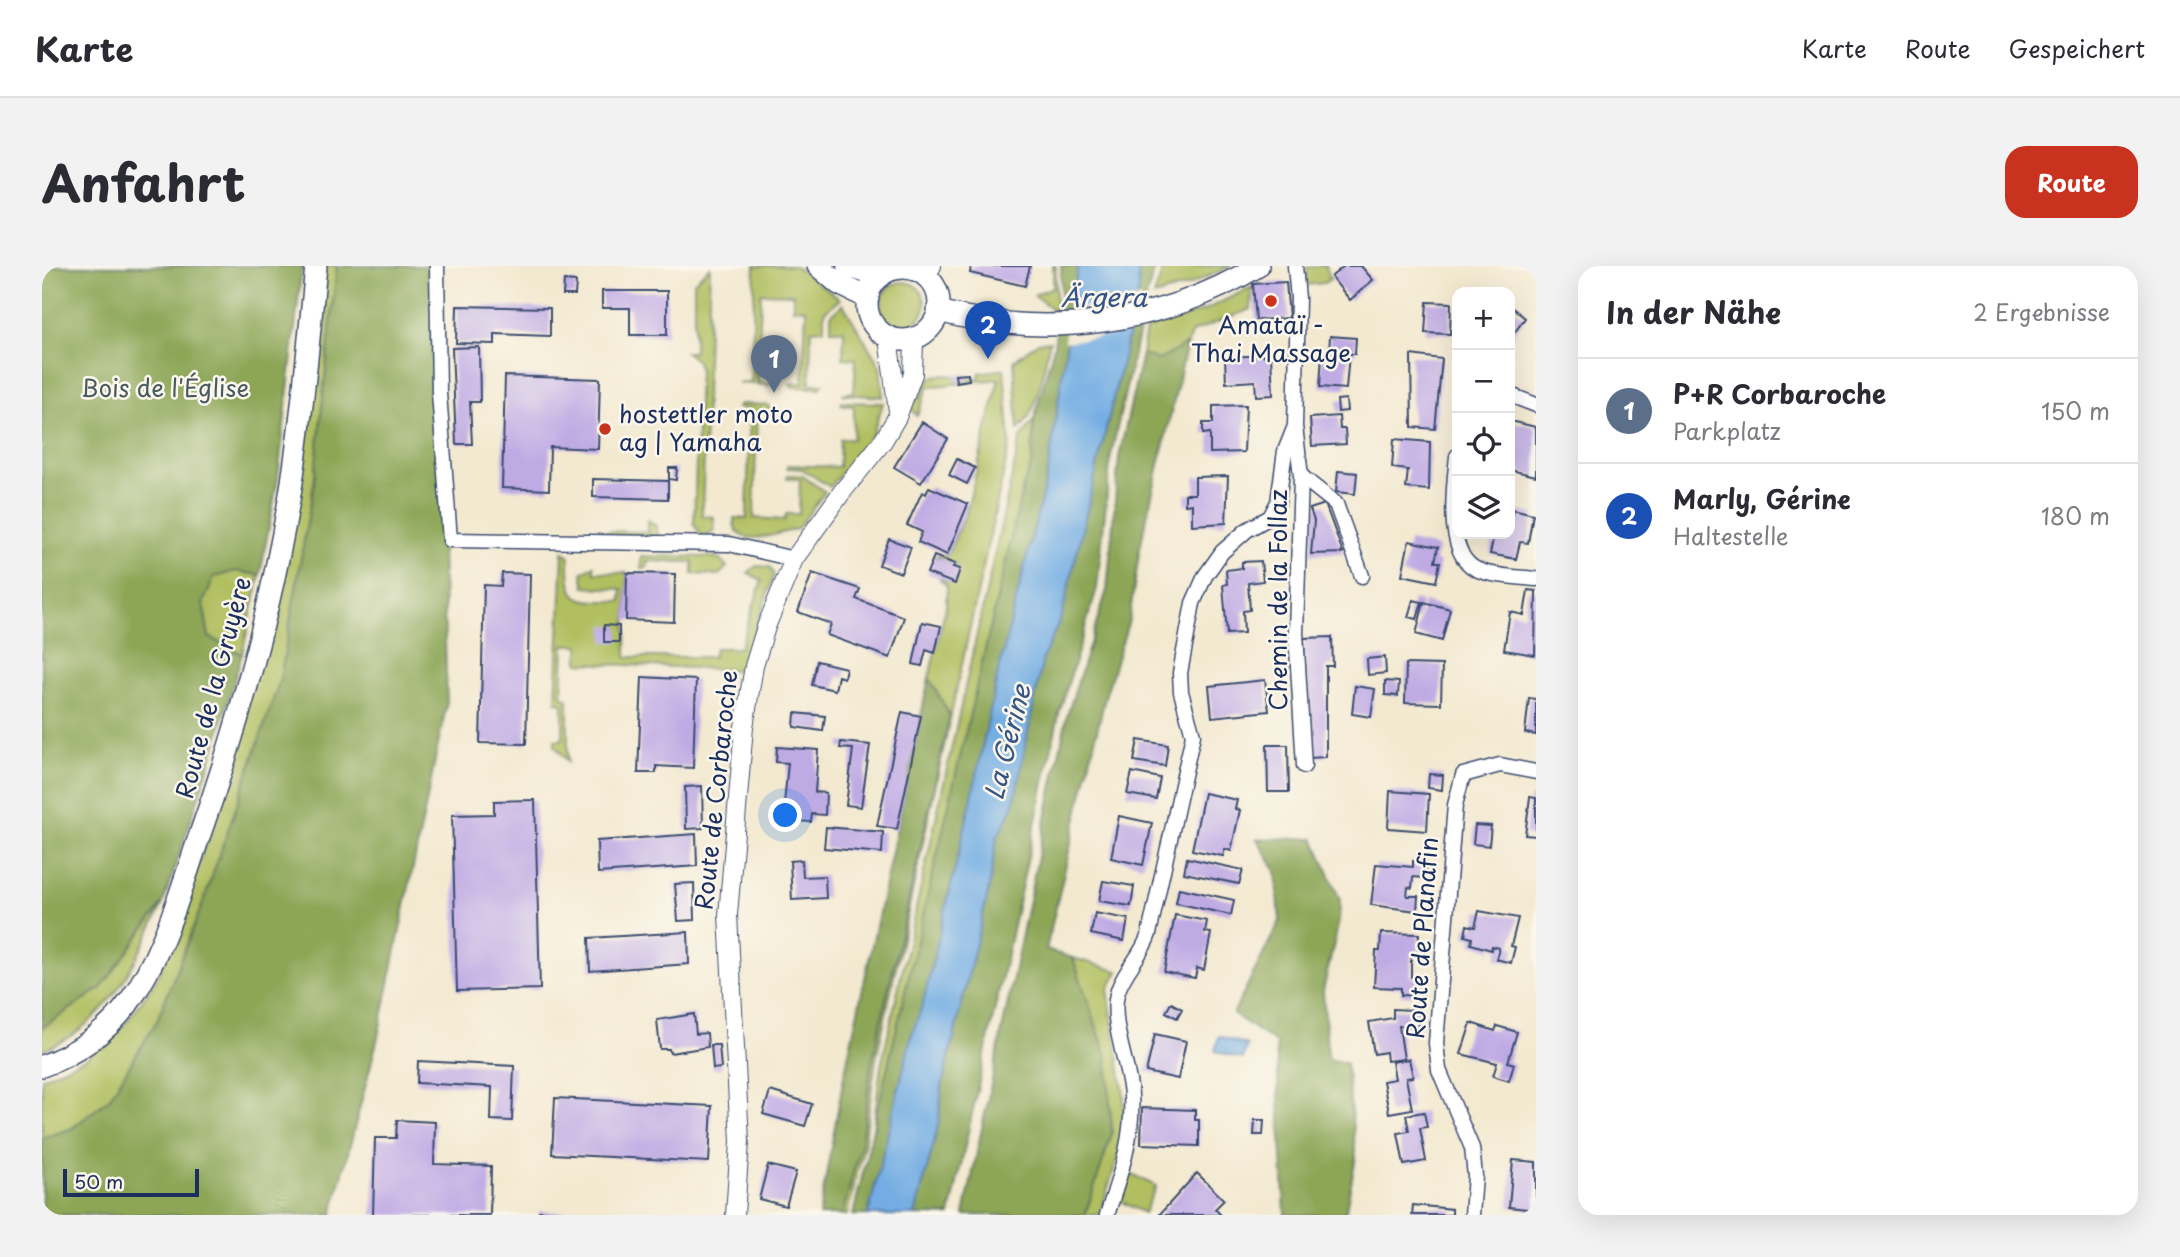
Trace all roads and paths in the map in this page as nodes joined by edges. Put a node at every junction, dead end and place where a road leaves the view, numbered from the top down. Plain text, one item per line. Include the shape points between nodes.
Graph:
1 (316, 266) edge
2 (437, 266) edge
3 (818, 266) edge
4 (848, 266) edge
5 (1258, 266) edge
6 (1295, 266) edge
7 (904, 267) edge
8 (928, 271) edge
9 (880, 277) junction
10 (867, 298) junction
11 (938, 311) junction
12 (888, 338) junction
13 (914, 339) junction
14 (1515, 397) edge
15 (1536, 405) edge
16 (898, 411) junction
17 (1295, 426) junction
18 (1301, 476) junction
19 (1455, 476) edge
20 (794, 559) junction
21 (1362, 576) dead end
22 (1536, 579) edge
23 (1304, 766) dead end
24 (1536, 772) edge
25 (42, 1066) edge
26 (734, 1215) edge
27 (1107, 1215) edge
28 (1472, 1215) edge

1 - 25 main road, Route de la Gruyère via 292,483 259,642 175,908 140,985 106,1028 70,1054
2 - 20 street via 439,393 450,540 729,544
3 - 10 main road via 839,284
4 - 9 main road
5 - 11 main road via 1201,295 1115,320 1039,326 968,319
6 - 17 street, Chemin de la Follaz
7 - 8 main road
7 - 9 main road
8 - 11 main road
9 - 10 main road
10 - 12 main road via 876,327
11 - 13 main road via 929,328
12 - 13 main road
12 - 16 street
13 - 16 street, Route de Corbaroche via 913,374
14 - 15 street
16 - 20 street, Route de Corbaroche via 883,442
17 - 18 street, Chemin de la Follaz
17 - 27 street via 1285,452 1279,502 1270,517 1222,552 1193,603 1180,673 1193,734 1149,933 1143,953 1117,994 1131,1095 1130,1138
18 - 21 street, Chemin de la Follaz via 1336,504
18 - 23 street, Chemin de la Follaz via 1296,633
19 - 22 street via 1451,507 1462,558 1479,571
20 - 26 street, Route de Corbaroche via 754,666 739,777 728,915 740,1141
24 - 28 street, Route de Planafin via 1500,765 1463,775 1455,805 1436,1043 1439,1070 1472,1148

